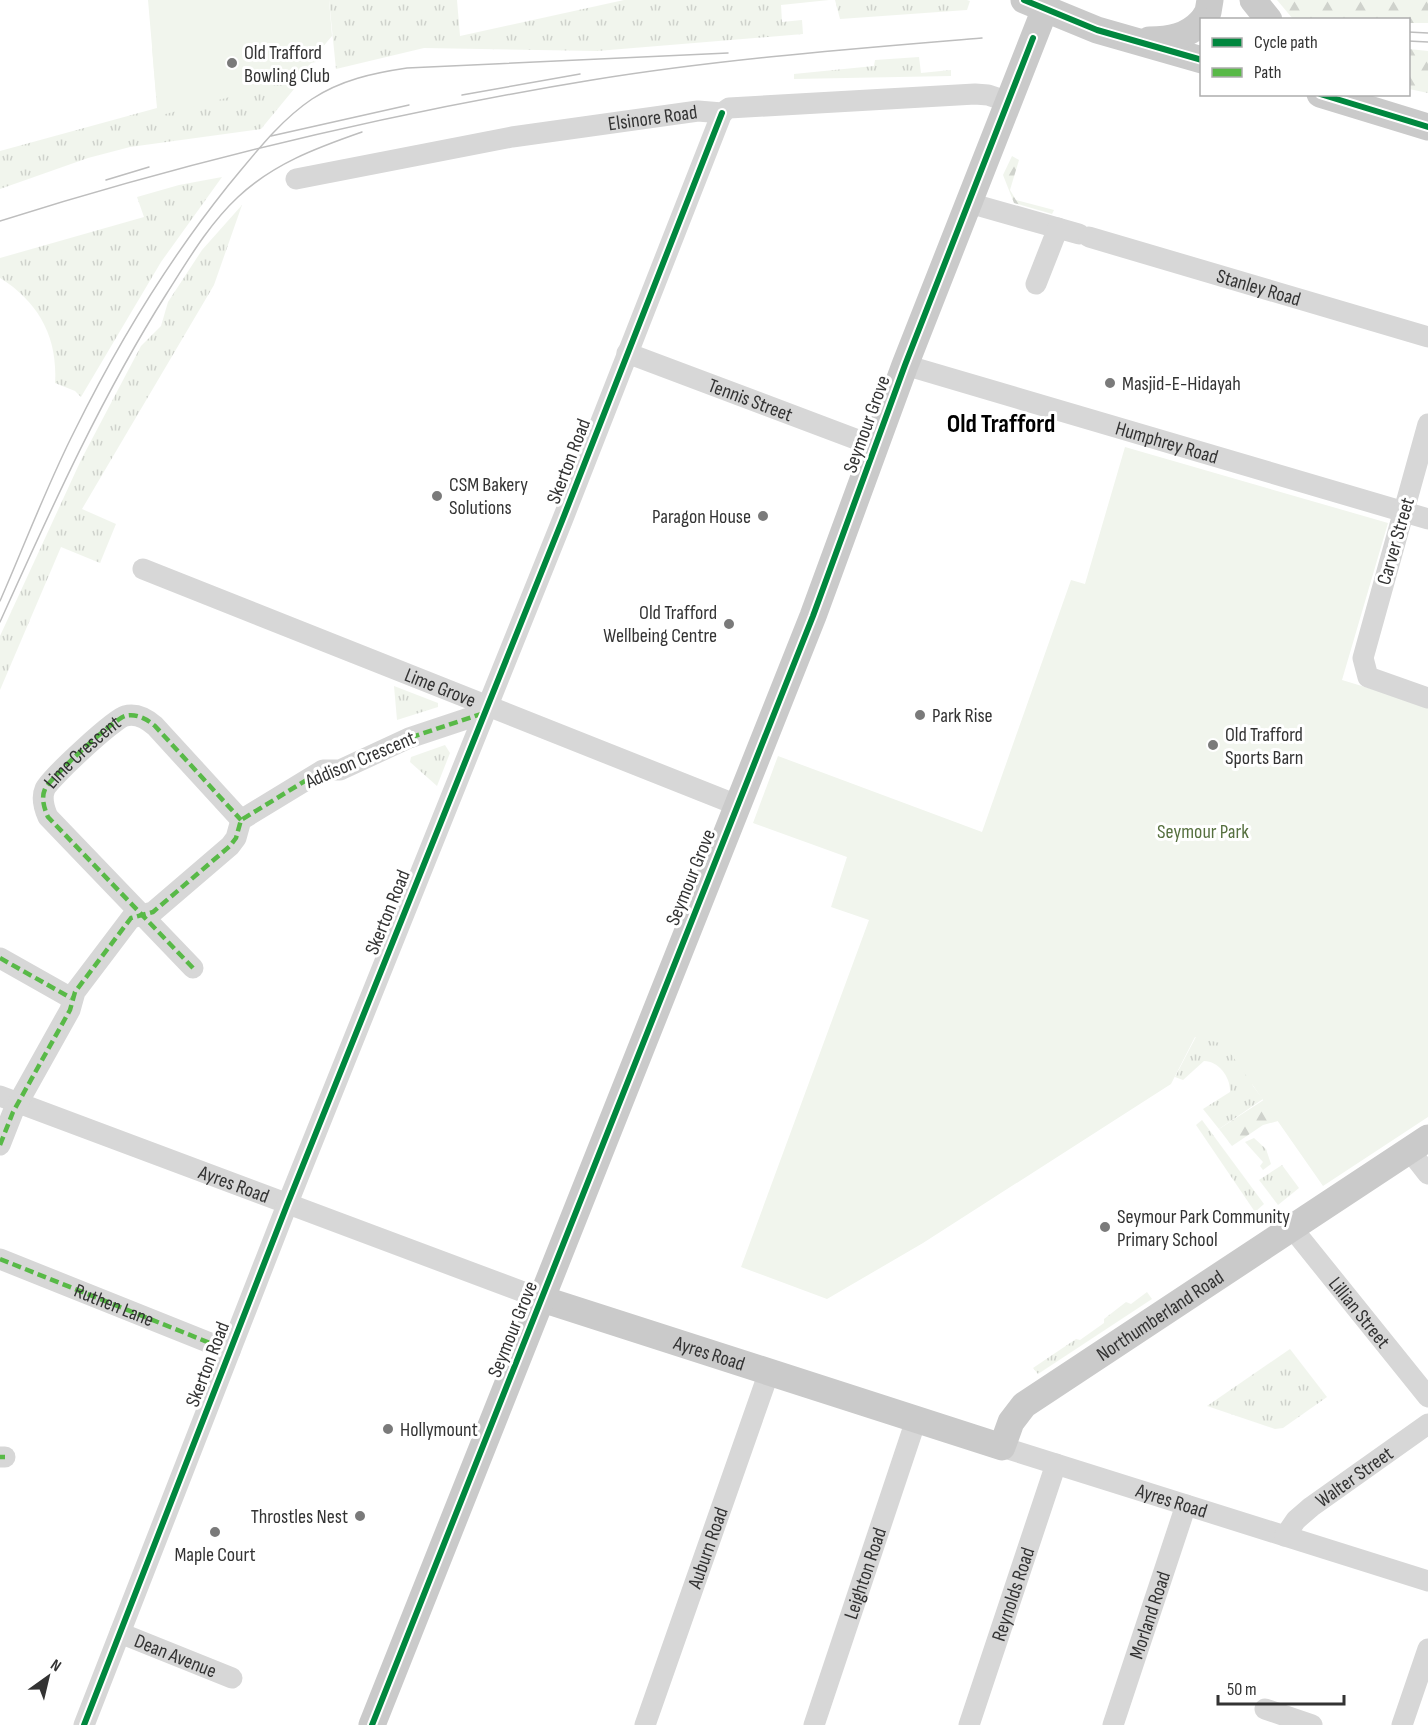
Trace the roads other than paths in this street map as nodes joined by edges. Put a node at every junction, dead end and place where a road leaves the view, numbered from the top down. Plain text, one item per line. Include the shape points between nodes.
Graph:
1 (1210, 0) edge
2 (1222, 0) edge
3 (1239, 0) edge
4 (1253, 0) edge
5 (1034, 4) edge
6 (1204, 18) edge
7 (1224, 18) edge
8 (1243, 18) edge
9 (1267, 18) edge
10 (1200, 21) edge
11 (1121, 37) junction
12 (1200, 59) edge
13 (1335, 97) edge
14 (1009, 102) junction
15 (722, 113) junction
16 (1428, 127) edge
17 (296, 179) dead end
18 (969, 203) junction
19 (1058, 228) junction
20 (1036, 284) dead end
21 (1428, 337) edge
22 (627, 353) junction
23 (905, 365) junction
24 (1428, 424) edge
25 (874, 446) junction
26 (1404, 512) junction
27 (1428, 519) edge
28 (143, 569) dead end
29 (1428, 698) edge
30 (485, 710) junction
31 (737, 805) junction
32 (242, 820) junction
33 (141, 916) junction
34 (0, 958) edge
35 (193, 968) dead end
36 (71, 998) junction
37 (10, 1100) edge
38 (0, 1145) edge
39 (1419, 1145) edge
40 (1428, 1174) edge
41 (287, 1205) junction
42 (1292, 1228) junction
43 (0, 1259) edge
44 (542, 1299) junction
45 (230, 1351) junction
46 (769, 1372) junction
47 (1428, 1397) edge
48 (916, 1420) junction
49 (1428, 1424) edge
50 (1002, 1447) junction
51 (1056, 1464) junction
52 (1186, 1505) junction
53 (1285, 1536) junction
54 (1428, 1581) edge
55 (120, 1633) junction
56 (1428, 1649) edge
57 (232, 1678) dead end
58 (1265, 1709) dead end
59 (84, 1725) edge
60 (372, 1725) edge
61 (645, 1725) edge
62 (814, 1725) edge
63 (969, 1725) edge
64 (1113, 1725) edge
65 (1312, 1725) edge
66 (1402, 1725) edge

1 - 6 main road
2 - 7 main road
3 - 8 main road
4 - 9 main road
5 - 11 main road
5 - 14 main road, Seymour Grove
10 - 11 main road via 1178,37 1165,40
11 - 12 main road
13 - 16 main road
14 - 15 street, Elsinore Road via 988,95 965,95 739,107
14 - 18 main road, Seymour Grove
15 - 17 street, Elsinore Road via 698,111 512,137
15 - 22 street, Skerton Road
18 - 19 street, Stanley Road
18 - 23 main road, Seymour Grove
19 - 20 street
19 - 21 street, Stanley Road
22 - 25 street, Tennis Street
22 - 30 street, Skerton Road
23 - 25 main road, Seymour Grove
23 - 26 street, Humphrey Road
24 - 26 street, Carver Street
25 - 31 main road, Seymour Grove via 843,540
26 - 27 street, Humphrey Road
26 - 29 street, Carver Street via 1363,658 1368,677
28 - 30 street, Lime Grove
30 - 31 street, Lime Grove
30 - 32 street, Addison Crescent via 409,738 340,770 323,770
30 - 41 street, Skerton Road
31 - 44 main road, Seymour Grove
32 - 33 street via 230,846 153,912
32 - 33 street, Lime Crescent via 144,718 119,719 61,770 43,795 48,817
33 - 35 street
33 - 36 street via 131,918 115,936
34 - 36 street
36 - 37 street via 70,1010
37 - 38 street
37 - 41 street, Ayres Road
39 - 40 street
39 - 42 main road, Northumberland Road
41 - 44 street, Ayres Road
41 - 45 street, Skerton Road
42 - 47 street, Lillian Street
42 - 50 main road, Northumberland Road via 1022,1406
43 - 45 street, Ruthen Lane
44 - 46 main road, Ayres Road
44 - 60 main road, Seymour Grove
45 - 55 street, Skerton Road
46 - 48 main road, Ayres Road
46 - 61 street, Auburn Road
48 - 50 main road, Ayres Road
48 - 62 street, Leighton Road
49 - 53 street, Walter Street via 1311,1507
50 - 51 street, Ayres Road
51 - 52 street, Ayres Road
51 - 63 street, Reynolds Road
52 - 53 street, Ayres Road
52 - 64 street, Morland Road
53 - 54 street, Ayres Road
55 - 57 street, Dean Avenue
55 - 59 street, Skerton Road
56 - 66 street
58 - 65 street

